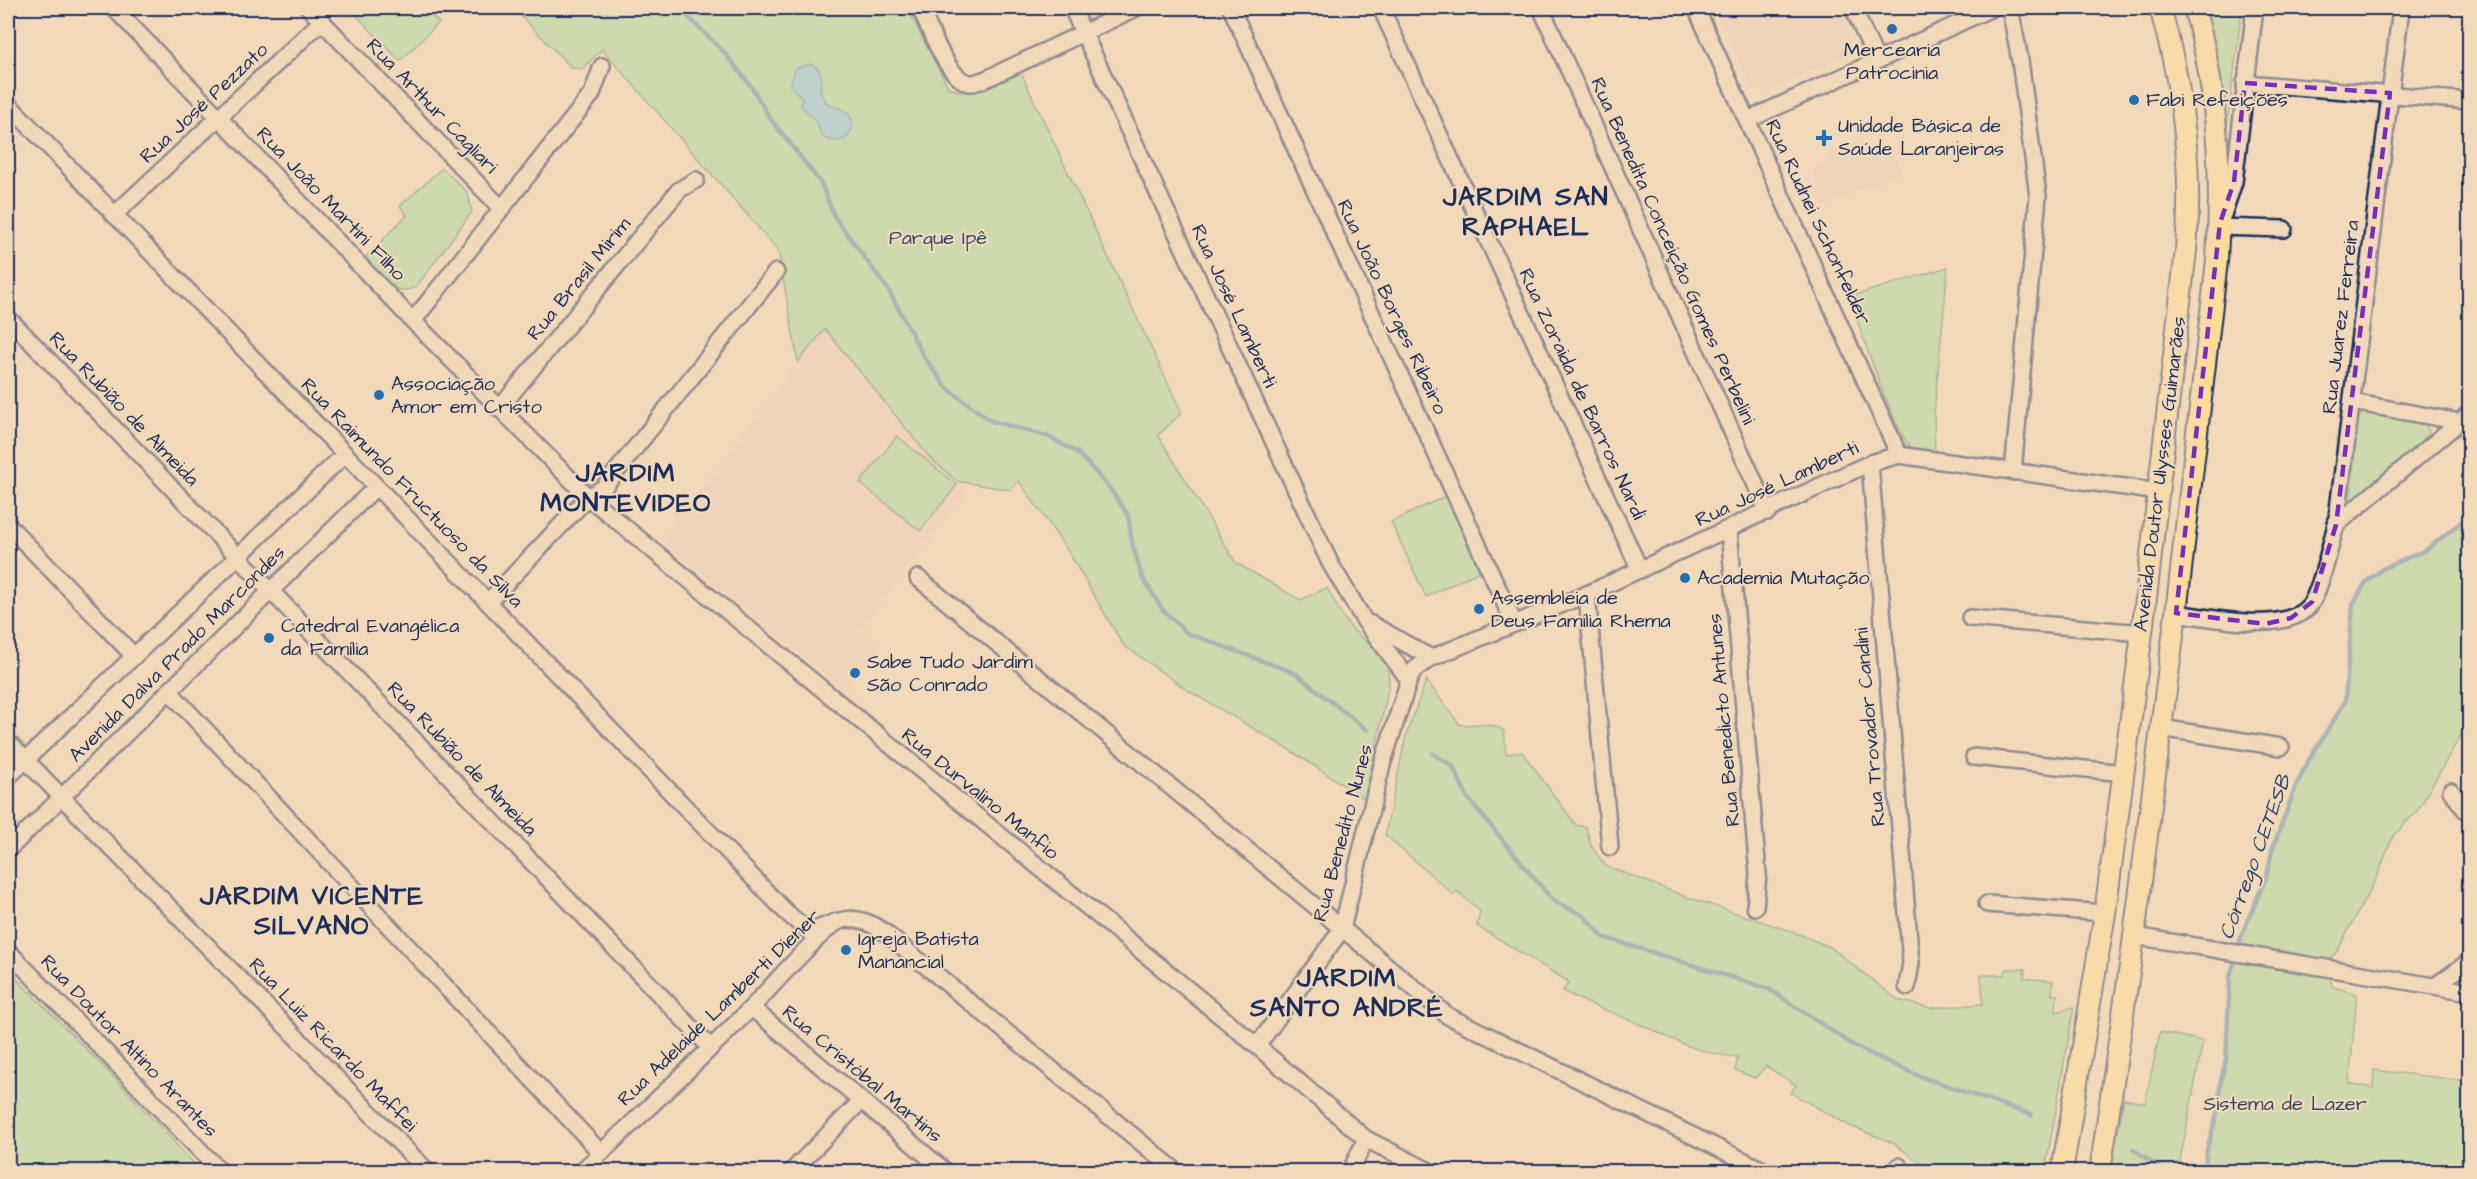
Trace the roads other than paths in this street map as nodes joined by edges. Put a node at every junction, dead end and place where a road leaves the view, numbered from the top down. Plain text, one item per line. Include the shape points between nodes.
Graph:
1 (114, 8) edge
2 (309, 8) edge
3 (920, 8) edge
4 (1072, 8) edge
5 (1136, 8) edge
6 (1231, 8) edge
7 (1381, 8) edge
8 (1541, 8) edge
9 (1696, 8) edge
10 (1853, 8) edge
11 (1992, 8) edge
12 (2010, 8) edge
13 (2160, 8) edge
14 (2194, 8) edge
15 (2255, 8) edge
16 (2401, 8) edge
17 (321, 21) junction
18 (1083, 32) junction
19 (1877, 61) junction
20 (602, 66) dead end
21 (2245, 83) junction
22 (2390, 93) junction
23 (2469, 101) edge
24 (8, 104) edge
25 (219, 118) junction
26 (1748, 120) junction
27 (696, 180) dead end
28 (501, 208) junction
29 (114, 215) junction
30 (2219, 225) junction
31 (2284, 229) dead end
32 (776, 272) dead end
33 (8, 318) edge
34 (413, 321) junction
35 (2352, 402) junction
36 (499, 409) junction
37 (2465, 417) edge
38 (518, 429) joint
39 (345, 454) junction
40 (1899, 455) junction
41 (1870, 463) junction
42 (2013, 472) junction
43 (376, 487) junction
44 (2159, 492) junction
45 (588, 497) junction
46 (1768, 512) junction
47 (8, 525) edge
48 (2336, 525) junction
49 (1729, 530) junction
50 (237, 557) junction
51 (1640, 570) junction
52 (918, 578) dead end
53 (270, 591) junction
54 (1587, 594) junction
55 (488, 602) junction
56 (2176, 613) junction
57 (1970, 618) dead end
58 (1364, 620) junction
59 (1514, 623) junction
60 (2142, 633) junction
61 (134, 656) junction
62 (1431, 658) junction
63 (1409, 680) junction
64 (169, 691) junction
65 (2161, 728) junction
66 (8, 742) edge
67 (2281, 747) dead end
68 (1974, 757) dead end
69 (25, 760) junction
70 (2123, 773) junction
71 (8, 777) edge
72 (2451, 791) dead end
73 (61, 798) junction
74 (2469, 816) edge
75 (1610, 847) dead end
76 (8, 850) edge
77 (1987, 904) dead end
78 (1755, 907) dead end
79 (786, 912) junction
80 (2105, 913) junction
81 (838, 921) junction
82 (1342, 929) junction
83 (2134, 936) junction
84 (2100, 941) junction
85 (8, 951) edge
86 (2469, 961) edge
87 (794, 963) junction
88 (1906, 987) dead end
89 (2435, 987) junction
90 (2469, 992) edge
91 (752, 1008) junction
92 (1257, 1046) junction
93 (711, 1047) junction
94 (861, 1101) junction
95 (1366, 1139) junction
96 (601, 1153) junction
97 (221, 1172) edge
98 (428, 1172) edge
99 (581, 1172) edge
100 (791, 1172) edge
101 (946, 1172) edge
102 (1177, 1172) edge
103 (1350, 1172) edge
104 (1431, 1172) edge
105 (1767, 1172) edge
106 (2062, 1172) edge
107 (2100, 1172) edge

1 - 25 street, Rua João Martini Filho
2 - 17 street, Rua Arthur Cagliari
3 - 18 street via 951,72 971,83
4 - 18 street, Rua José Lamberti
5 - 18 street
6 - 59 street, Rua João Borges Ribeiro
7 - 51 street, Rua Zoraida de Barros Nardi
8 - 46 street, Rua Benedita Conceição Gomes Perbelini
9 - 26 street, Rua Rudnei Schonfelder
10 - 19 street
11 - 19 street
12 - 42 street via 2038,196
13 - 44 main road, Avenida Doutor Ulysses Guimarães via 2174,57 2190,201
14 - 30 main road, Avenida Doutor Ulysses Guimarães via 2216,131
15 - 21 street
16 - 22 street, Rua Juarez Ferreira
17 - 25 street, Rua José Pezzato
17 - 28 street, Rua Arthur Cagliari
18 - 58 street, Rua José Lamberti via 1330,563
19 - 26 street
20 - 28 street via 592,94
21 - 22 street
21 - 30 street via 2234,182
22 - 23 street
22 - 35 street, Rua Juarez Ferreira
24 - 29 street, Rua Raimundo Fructuoso da Silva
25 - 29 street, Rua José Pezzato
25 - 34 street, Rua João Martini Filho
26 - 40 street, Rua Rudnei Schonfelder
27 - 36 street, Rua Brasil Mirim via 679,190
28 - 34 street
29 - 39 street, Rua Raimundo Fructuoso da Silva
30 - 31 street
30 - 56 main road, Avenida Doutor Ulysses Guimarães
32 - 45 street via 603,488
33 - 50 street, Rua Rubião de Almeida
34 - 36 street, Rua João Martini Filho
35 - 37 street
35 - 48 street, Rua Juarez Ferreira
36 - 38 street, Rua João Martini Filho
37 - 48 street
38 - 45 street, Rua Durvalino Manfio
39 - 43 street, Rua Raimundo Fructuoso da Silva
39 - 50 street, Avenida Dalva Prado Marcondes
40 - 41 street, Rua José Lamberti
40 - 42 street, Rua José Lamberti
41 - 46 street, Rua José Lamberti
41 - 88 street, Rua Trovador Candini via 1911,963
42 - 44 street, Rua José Lamberti
43 - 53 street, Avenida Dalva Prado Marcondes
43 - 55 street, Rua Raimundo Fructuoso da Silva
44 - 60 main road, Avenida Doutor Ulysses Guimarães
45 - 55 street
45 - 92 street, Rua Durvalino Manfio
46 - 49 street, Rua José Lamberti
47 - 61 street
48 - 56 street, Rua Juarez Ferreira via 2312,602 2291,618 2265,624
49 - 51 street, Rua José Lamberti
49 - 78 street, Rua Benedicto Antunes via 1758,874
50 - 53 street, Rua Rubião de Almeida
50 - 61 street, Avenida Dalva Prado Marcondes
51 - 54 street, Rua José Lamberti
52 - 82 street
53 - 64 street, Avenida Dalva Prado Marcondes
53 - 93 street, Rua Rubião de Almeida
54 - 59 street, Rua José Lamberti
54 - 75 street
55 - 79 street, Rua Raimundo Fructuoso da Silva
56 - 65 main road, Avenida Doutor Ulysses Guimarães
57 - 60 street
58 - 62 street, Rua José Lamberti
58 - 63 street, Rua José Lamberti
59 - 62 street, Rua José Lamberti
60 - 70 main road, Avenida Doutor Ulysses Guimarães
61 - 69 street, Avenida Dalva Prado Marcondes
62 - 63 street, Rua José Lamberti via 1415,669
63 - 82 street, Rua Benedito Nunes via 1382,765
64 - 73 street, Avenida Dalva Prado Marcondes
64 - 96 street
65 - 67 street
65 - 83 main road, Avenida Doutor Ulysses Guimarães
66 - 69 street, Rua Luiz Ricardo Maffei
68 - 70 street
69 - 71 street, Avenida Dalva Prado Marcondes
69 - 73 street, Rua Luiz Ricardo Maffei
70 - 80 main road, Avenida Doutor Ulysses Guimarães
72 - 74 street
73 - 76 street, Avenida Dalva Prado Marcondes
73 - 98 street, Rua Luiz Ricardo Maffei
77 - 80 street
79 - 81 street, Rua Raimundo Fructuoso da Silva via 809,932
79 - 87 street, Rua Raimundo Fructuoso da Silva via 798,927
80 - 84 main road, Avenida Doutor Ulysses Guimarães
81 - 87 street, Rua Adelaide Lamberti Diener
81 - 102 street, Rua Adelaide Lamberti Diener via 871,923 883,931
82 - 92 street, Rua Benedito Nunes
82 - 105 street via 1448,1016
83 - 84 main road via 2119,935
83 - 89 street
83 - 107 main road, Avenida Doutor Ulysses Guimarães
84 - 106 main road, Avenida Doutor Ulysses Guimarães
85 - 97 street, Rua Doutor Altino Arantes
86 - 89 street
87 - 91 street, Rua Adelaide Lamberti Diener
89 - 90 street
91 - 93 street, Rua Adelaide Lamberti Diener
91 - 94 street, Rua Cristóbal Martins
92 - 95 street, Rua Durvalino Manfio
93 - 96 street, Rua Adelaide Lamberti Diener
94 - 100 street
94 - 101 street, Rua Cristóbal Martins
95 - 103 street
95 - 104 street, Rua Durvalino Manfio
96 - 99 street, Rua Adelaide Lamberti Diener

